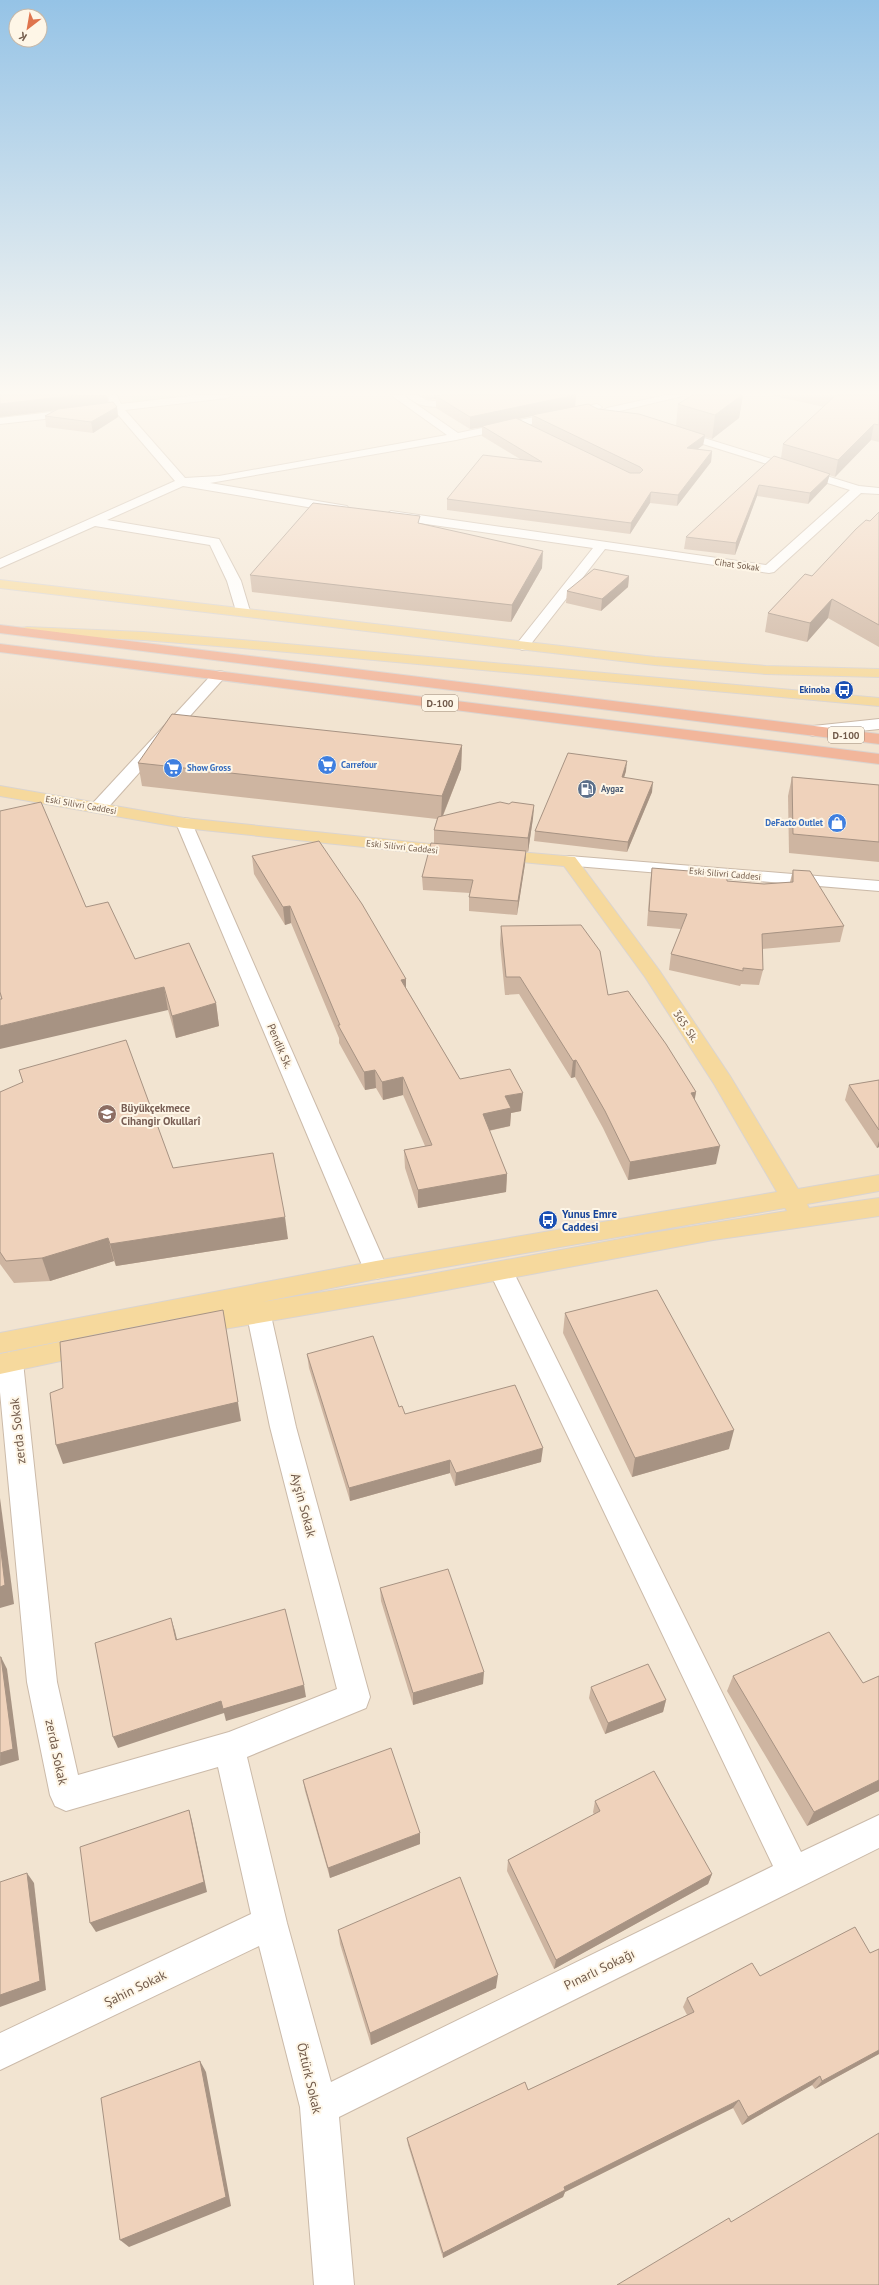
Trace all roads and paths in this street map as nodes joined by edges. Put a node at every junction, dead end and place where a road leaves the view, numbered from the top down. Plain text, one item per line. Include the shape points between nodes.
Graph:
1 (139, 502) edge
2 (304, 502) edge
3 (844, 502) edge
4 (356, 510) edge
5 (382, 514) edge
6 (95, 522) junction
7 (602, 545) junction
8 (0, 564) edge
9 (0, 584) edge
10 (243, 611) junction
11 (3, 630) edge
12 (522, 646) junction
13 (0, 648) edge
14 (879, 673) edge
15 (219, 675) junction
16 (879, 702) edge
17 (879, 724) edge
18 (813, 731) junction
19 (879, 739) edge
20 (879, 759) edge
21 (0, 791) edge
22 (98, 808) junction
23 (184, 823) junction
24 (568, 861) junction
25 (879, 886) edge
26 (879, 1183) edge
27 (797, 1207) junction
28 (879, 1207) edge
29 (376, 1270) junction
30 (501, 1271) junction
31 (258, 1311) junction
32 (3, 1357) edge
33 (229, 1748) junction
34 (879, 1831) edge
35 (794, 1873) junction
36 (270, 1923) junction
37 (0, 2052) edge
38 (319, 2107) junction
39 (334, 2285) edge

1 - 6 street
2 - 4 street
3 - 7 street, Cihat Sokak via 769,569
5 - 7 street, Cihat Sokak
6 - 8 street
6 - 10 street via 215,542 234,581
7 - 12 street
9 - 10 main road
10 - 12 main road
11 - 16 main road via 142,636 242,644
11 - 18 highway, D-100
12 - 14 main road via 766,670
13 - 15 highway, D-100
15 - 20 highway, D-100
15 - 22 street
17 - 18 street
18 - 19 highway, D-100
21 - 22 main road, Eski Silivri Caddesi
22 - 23 main road, Eski Silivri Caddesi
23 - 24 main road, Eski Silivri Caddesi via 418,849
23 - 29 street, Pendik Sk.
24 - 25 street, Eski Silivri Caddesi
24 - 27 main road, 365. Sk. via 652,974 723,1081
26 - 27 main road
27 - 28 main road
27 - 29 main road
27 - 30 main road
29 - 32 main road
30 - 31 main road
30 - 35 street
31 - 32 main road
31 - 33 street, Ayşin Sokak via 283,1427 355,1697
32 - 33 street, zerda Sokak via 42,1682 66,1795
33 - 36 street
34 - 35 street, Pınarlı Sokağı
35 - 38 street, Pınarlı Sokağı
36 - 37 street, Şahin Sokak
36 - 38 street, Öztürk Sokak
38 - 39 street, Öztürk Sokak

